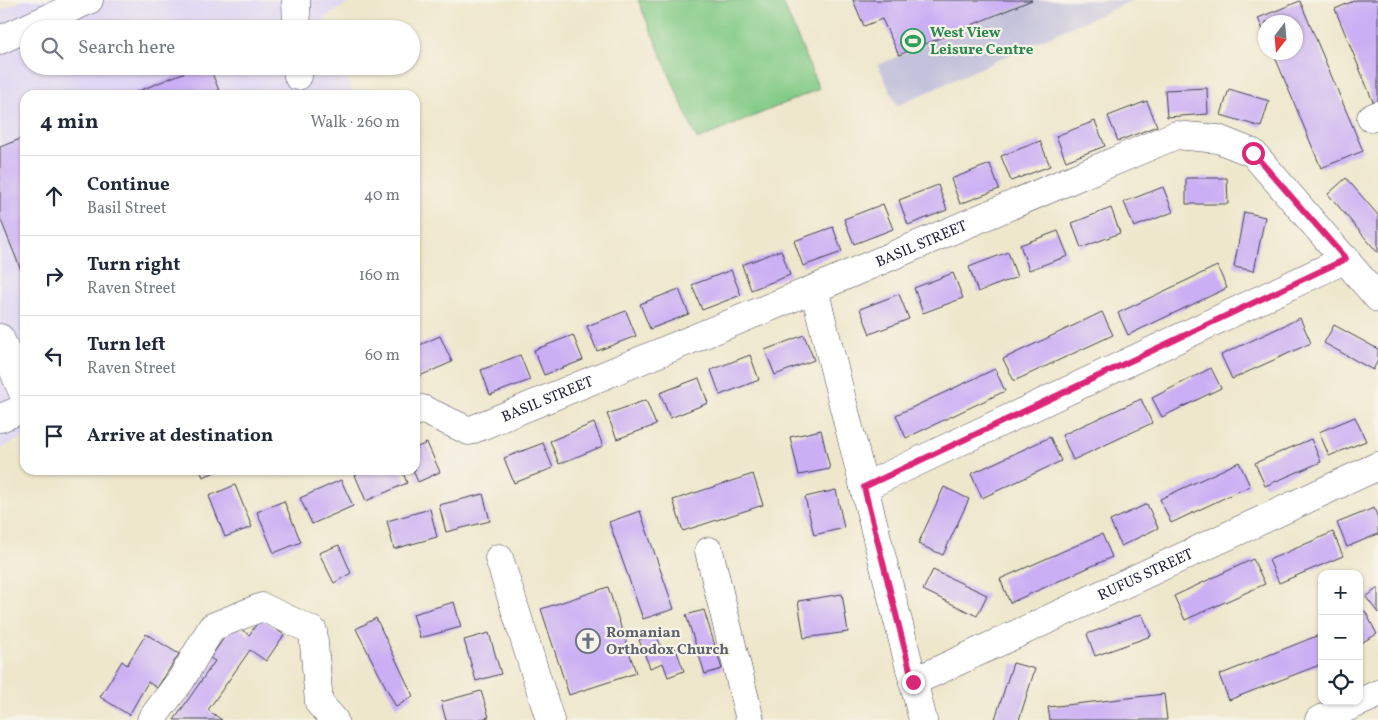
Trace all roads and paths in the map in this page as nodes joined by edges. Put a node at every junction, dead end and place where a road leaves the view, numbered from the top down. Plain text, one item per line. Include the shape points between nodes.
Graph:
1 (89, 0) edge
2 (296, 0) edge
3 (44, 20) edge
4 (297, 20) edge
5 (20, 31) edge
6 (0, 40) edge
7 (1346, 259) junction
8 (814, 289) junction
9 (1376, 292) edge
10 (0, 338) edge
11 (20, 386) edge
12 (20, 410) edge
13 (420, 410) edge
14 (0, 418) edge
15 (1378, 466) edge
16 (864, 487) junction
17 (709, 551) dead end
18 (499, 558) dead end
19 (913, 682) junction
20 (1378, 694) edge
21 (151, 720) edge
22 (334, 720) edge
23 (550, 720) edge
24 (750, 720) edge
25 (923, 720) edge
26 (1319, 720) edge

1 - 3 street
2 - 4 street
5 - 6 street
7 - 8 street, BASIL STREET via 1253,153 1218,140 1176,135
7 - 9 street, BASIL STREET
7 - 16 street
8 - 13 street, BASIL STREET via 470,431
8 - 16 street
10 - 11 street
12 - 14 street
15 - 19 street, RUFUS STREET
16 - 19 street
17 - 24 street
18 - 23 street
19 - 25 street
20 - 26 street
21 - 22 street via 181,680 212,627 262,607 313,631 319,703

